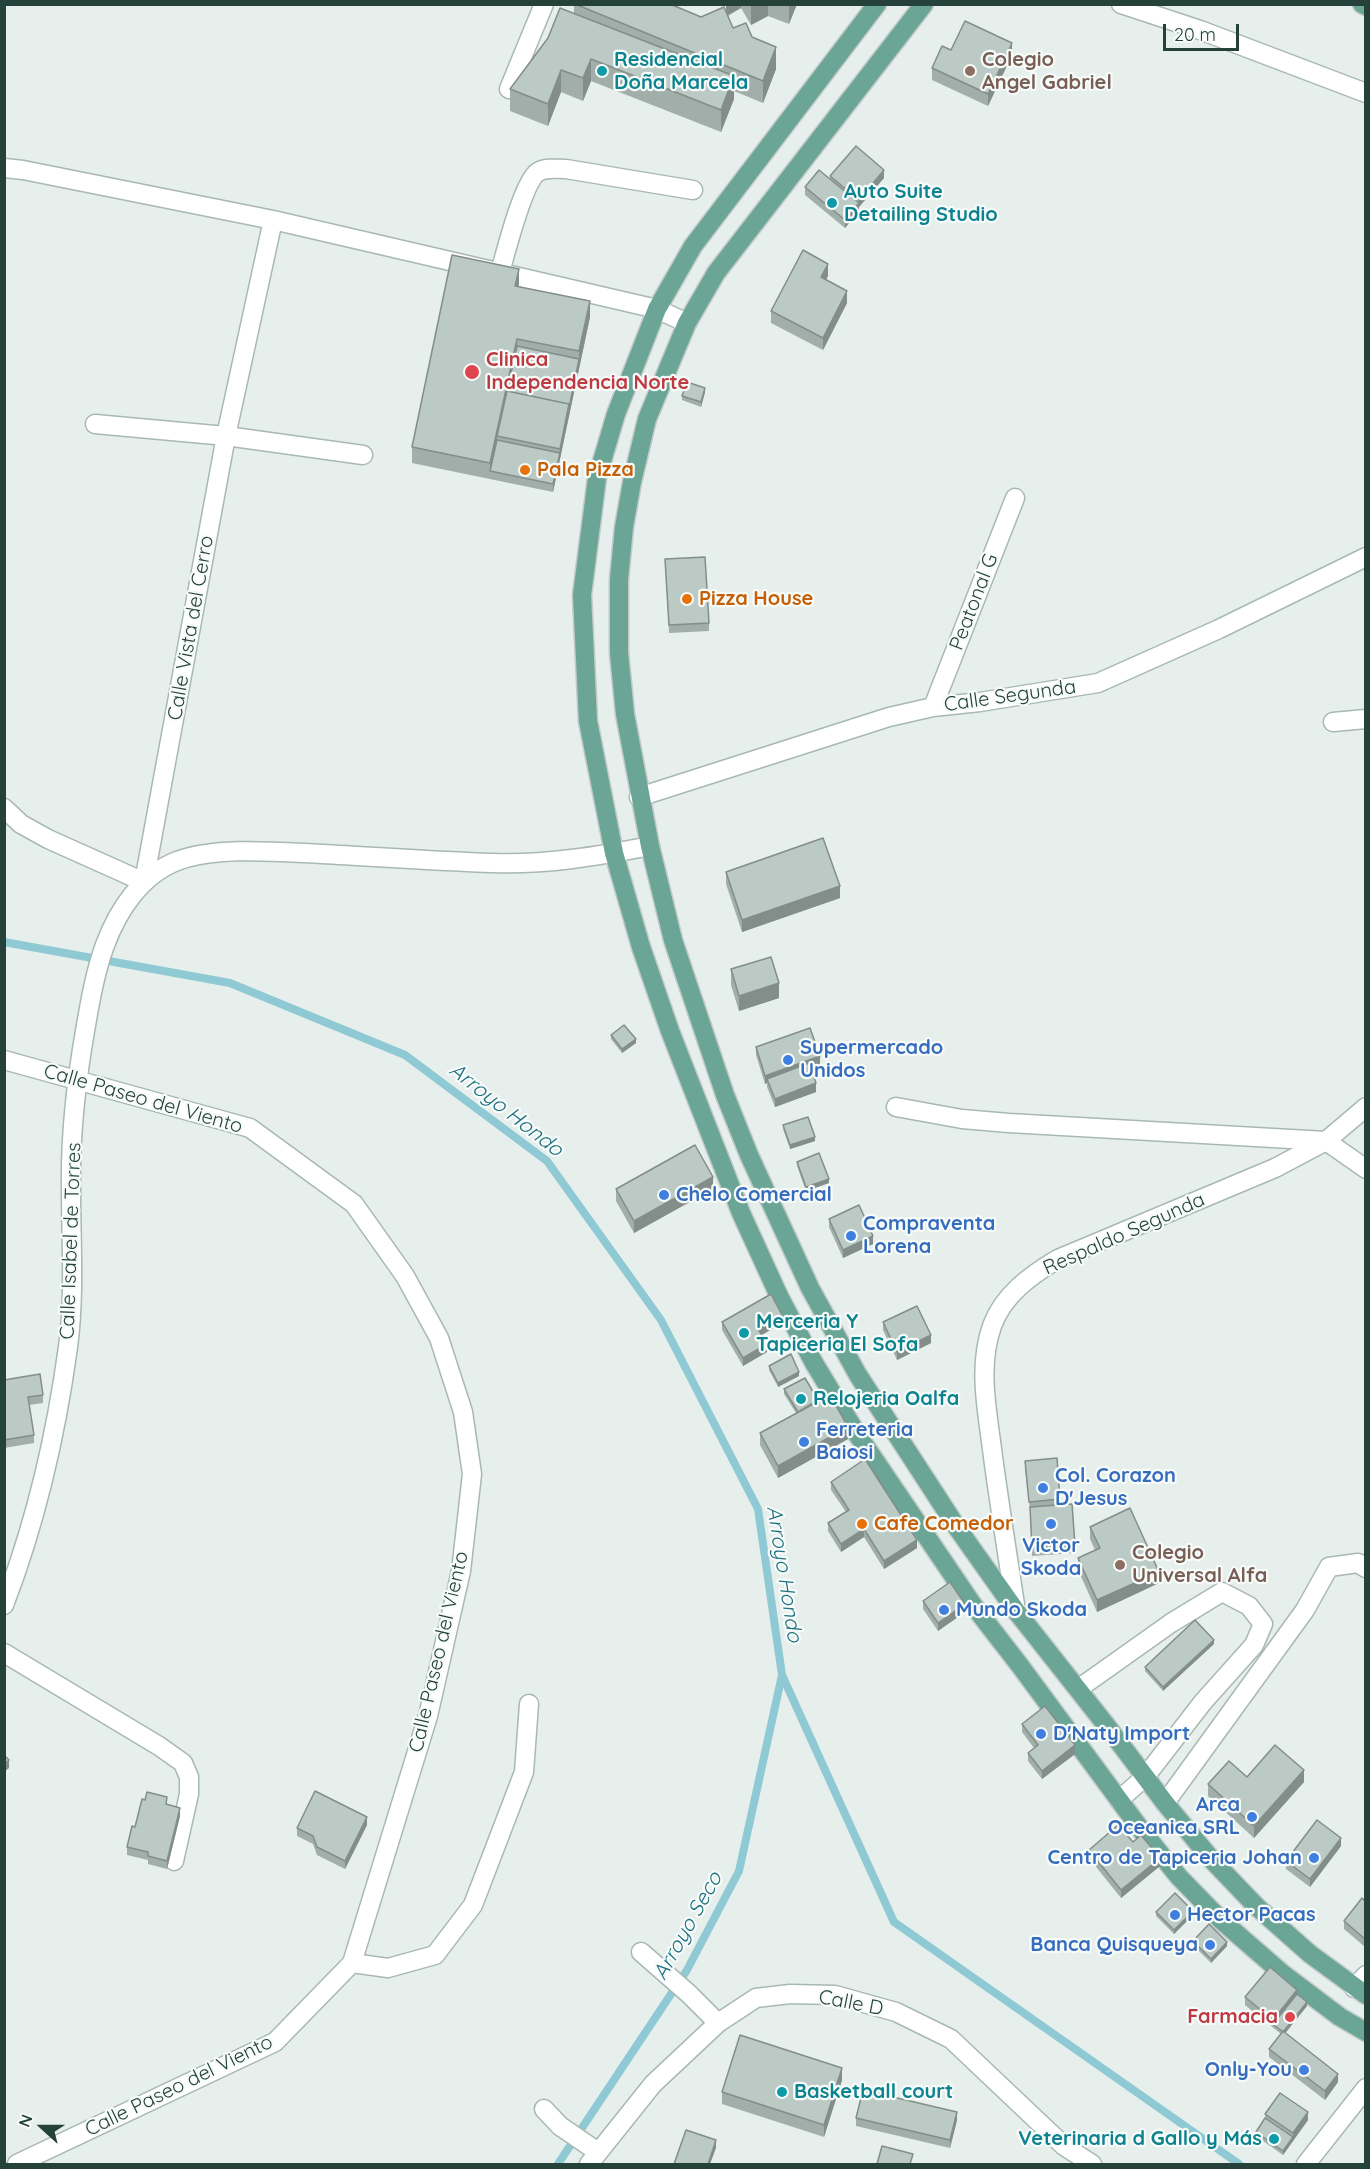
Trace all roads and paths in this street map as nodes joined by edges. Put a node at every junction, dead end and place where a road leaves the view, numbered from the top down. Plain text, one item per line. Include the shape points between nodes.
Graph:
1 (544, 4) edge
2 (878, 4) edge
3 (924, 4) edge
4 (1121, 4) edge
5 (1363, 85) edge
6 (509, 89) edge
7 (4, 168) edge
8 (693, 190) dead end
9 (273, 220) junction
10 (500, 272) junction
11 (657, 309) junction
12 (687, 323) junction
13 (95, 424) dead end
14 (226, 436) junction
15 (363, 455) dead end
16 (1015, 498) dead end
17 (1365, 557) edge
18 (933, 707) junction
19 (1365, 719) edge
20 (1333, 722) dead end
21 (639, 797) junction
22 (4, 808) edge
23 (650, 846) junction
24 (614, 853) junction
25 (144, 882) junction
26 (4, 1060) edge
27 (76, 1081) junction
28 (896, 1107) dead end
29 (1365, 1107) edge
30 (1326, 1142) junction
31 (1365, 1169) edge
32 (1365, 1568) edge
33 (4, 1605) edge
34 (1016, 1611) junction
35 (4, 1653) edge
36 (1078, 1689) junction
37 (529, 1704) dead end
38 (1145, 1777) junction
39 (1119, 1800) junction
40 (1165, 1803) junction
41 (174, 1861) dead end
42 (641, 1952) dead end
43 (352, 1964) junction
44 (1362, 1986) edge
45 (718, 2023) junction
46 (1365, 2032) edge
47 (1365, 2088) edge
48 (544, 2109) dead end
49 (592, 2154) edge
50 (17, 2164) edge
51 (1092, 2164) edge
52 (1306, 2164) edge

1 - 6 street
2 - 11 main road via 693,246
3 - 12 main road via 716,273
4 - 5 street
7 - 9 street
8 - 10 street via 566,169 538,172 527,184
9 - 10 street
9 - 14 street, Calle Vista del Cerro
10 - 11 street
11 - 12 street
11 - 24 main road via 616,414 597,478 582,595 588,721
12 - 21 main road via 647,419 623,538 619,652
13 - 14 street
14 - 15 street
14 - 25 street, Calle Vista del Cerro
16 - 18 street, Peatonal G
17 - 18 street, Calle Segunda via 1219,629 1098,682
18 - 21 street, Calle Segunda via 889,717
19 - 20 street
21 - 23 main road
22 - 25 street via 39,834
23 - 24 street
23 - 34 main road via 673,940 725,1095 810,1288 876,1403
24 - 25 street via 497,863 256,851 177,861
24 - 39 main road via 670,1031 732,1192 814,1363 857,1434 973,1605
25 - 27 street, Calle Isabel de Torres via 130,896 105,944
26 - 27 street, Calle Paseo del Viento
27 - 33 street, Calle Isabel de Torres via 68,1345 48,1459 20,1563
27 - 43 street, Calle Paseo del Viento via 250,1128 354,1204 405,1276 439,1338 463,1412 472,1474 461,1571 428,1716
28 - 30 street via 997,1122
29 - 30 street, Respaldo Segunda
30 - 31 street
30 - 34 street, Respaldo Segunda via 1275,1168 1058,1259 1034,1274 1003,1304 992,1324 984,1368
32 - 40 street via 1358,1563 1329,1567 1305,1610
34 - 36 main road
35 - 41 street via 183,1764 189,1777 189,1794
36 - 38 main road
36 - 38 street via 1222,1592 1249,1606 1263,1624 1254,1645 1203,1702
37 - 43 street via 524,1772 473,1905 435,1956 388,1968
38 - 39 street
38 - 40 main road
39 - 46 main road via 1179,1877 1221,1920 1283,1974
40 - 44 main road via 1257,1907 1310,1954
42 - 45 street
43 - 50 street, Calle Paseo del Viento via 275,2042
45 - 49 street, Calle D via 653,2084
45 - 51 street, Calle D via 756,1998 790,1994 835,1995 896,2012 951,2039 1064,2146
47 - 52 street
48 - 49 street

